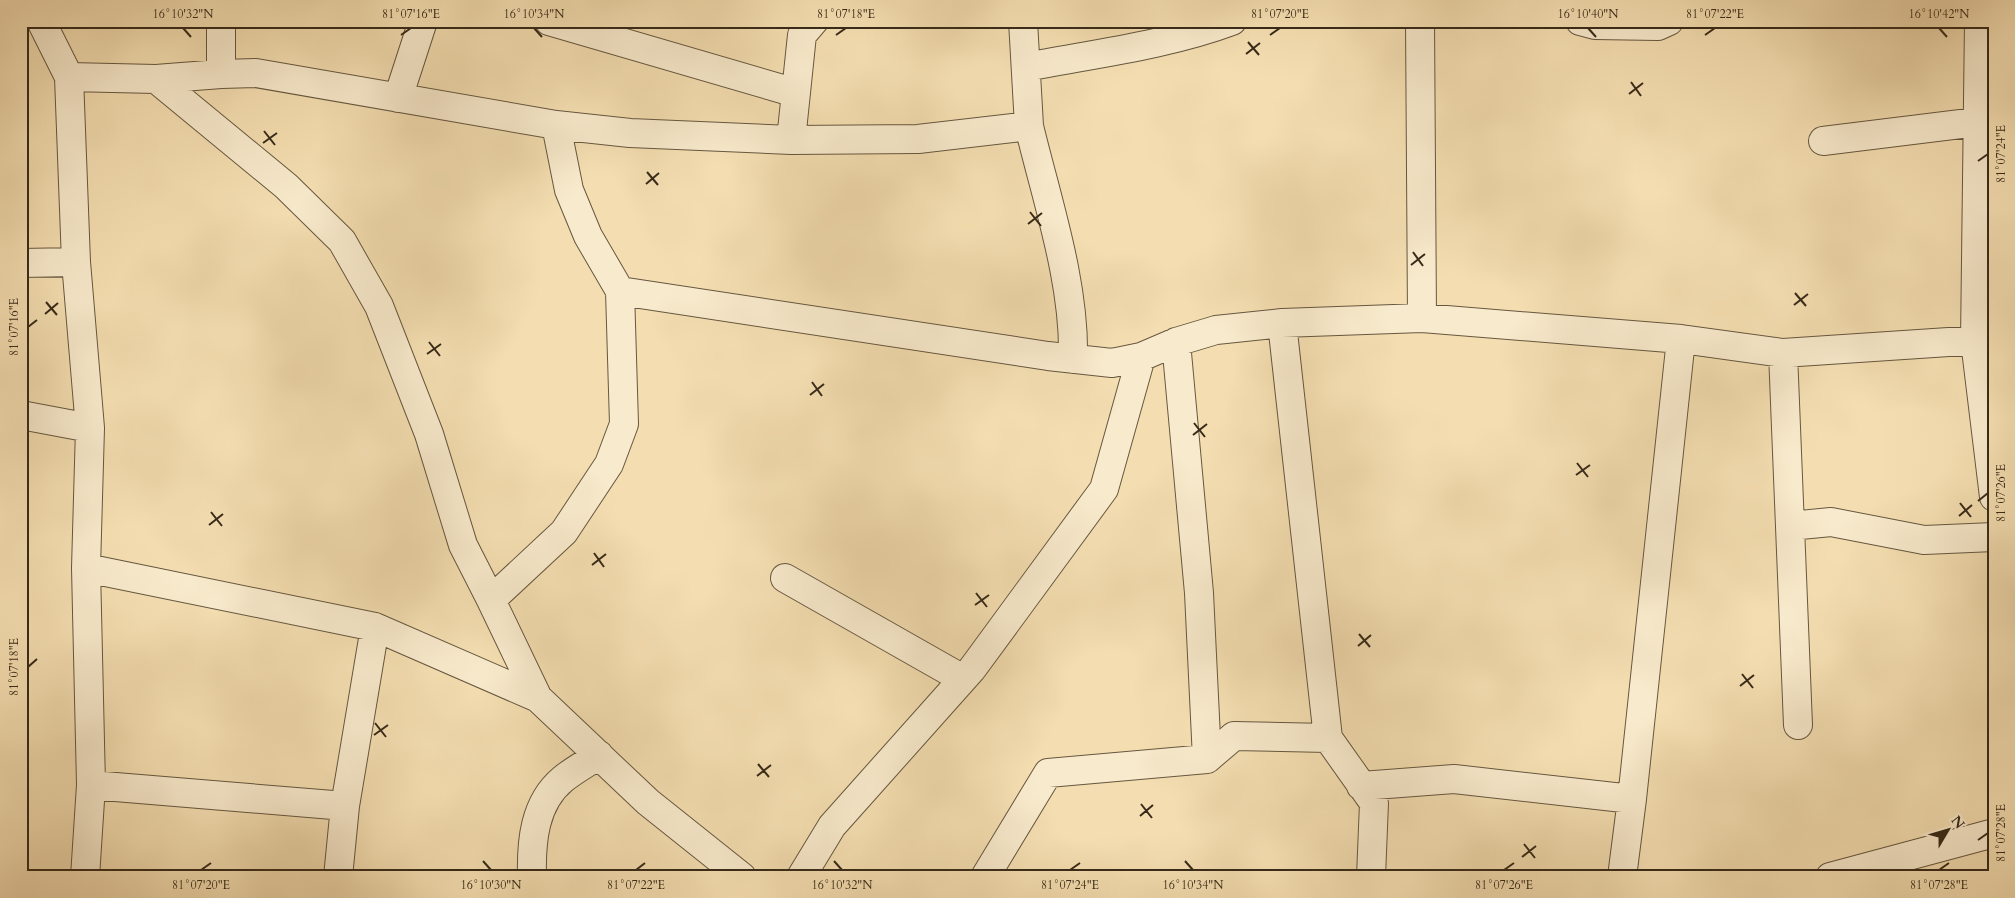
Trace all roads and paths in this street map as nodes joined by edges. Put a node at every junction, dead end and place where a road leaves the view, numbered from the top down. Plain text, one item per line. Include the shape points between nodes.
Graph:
1 (41, 21) edge
2 (221, 21) edge
3 (423, 21) edge
4 (549, 21) edge
5 (814, 21) edge
6 (1023, 21) edge
7 (1232, 21) edge
8 (1420, 21) edge
9 (1580, 21) edge
10 (1669, 21) edge
11 (1979, 21) edge
12 (1026, 67) junction
13 (221, 74) junction
14 (69, 77) junction
15 (156, 79) junction
16 (796, 93) junction
17 (398, 98) junction
18 (1977, 122) junction
19 (556, 125) junction
20 (1029, 126) junction
21 (791, 140) junction
22 (1822, 141) dead end
23 (76, 262) junction
24 (21, 263) edge
25 (620, 291) junction
26 (1422, 318) junction
27 (1282, 323) junction
28 (1680, 339) junction
29 (1984, 340) edge
30 (1176, 342) junction
31 (1783, 352) junction
32 (1141, 356) junction
33 (1073, 359) junction
34 (21, 415) edge
35 (90, 428) junction
36 (1994, 497) edge
37 (1790, 526) junction
38 (1994, 537) edge
39 (86, 568) junction
40 (785, 578) dead end
41 (491, 600) junction
42 (375, 627) junction
43 (963, 679) junction
44 (538, 698) junction
45 (1798, 725) dead end
46 (1328, 738) junction
47 (599, 755) junction
48 (1207, 759) junction
49 (91, 785) junction
50 (1361, 786) junction
51 (1632, 799) junction
52 (345, 806) junction
53 (1994, 833) edge
54 (85, 877) edge
55 (338, 877) edge
56 (532, 877) edge
57 (742, 877) edge
58 (801, 877) edge
59 (985, 877) edge
60 (1371, 877) edge
61 (1622, 877) edge
62 (1830, 877) edge

1 - 14 street
2 - 13 street
3 - 17 street
4 - 16 street
5 - 16 street via 802,35
6 - 12 street
7 - 12 street via 1137,47
8 - 26 street
9 - 10 street via 1595,25 1658,26
11 - 18 street
12 - 20 street
13 - 15 street
13 - 17 street via 256,74
14 - 15 street
14 - 23 street
15 - 41 street via 286,186 342,241 379,306 429,434 463,545
16 - 21 street
17 - 19 street
18 - 22 street
18 - 29 street
19 - 21 street via 630,133
19 - 25 street via 569,190 588,236
20 - 21 street via 918,140
20 - 33 street via 1061,256 1074,332
23 - 24 street
23 - 35 street
25 - 33 street
25 - 41 street via 624,424 609,464 564,532
26 - 27 street
26 - 28 street
27 - 30 street via 1216,330
27 - 46 street
28 - 31 street
28 - 51 street
29 - 31 street
29 - 36 street
30 - 32 street
30 - 48 street via 1199,593
31 - 37 street
32 - 33 street via 1112,363
32 - 43 street via 1104,490
34 - 35 street
35 - 39 street
37 - 38 street via 1831,522 1924,540
37 - 45 street
39 - 42 street
39 - 49 street
40 - 43 street
41 - 44 street
42 - 44 street
42 - 52 street
43 - 58 street via 832,826
44 - 47 street
46 - 48 street via 1234,736
46 - 50 street
47 - 56 street via 563,779 548,795 531,846
47 - 57 street via 648,802
48 - 59 street via 1048,772
49 - 52 street
49 - 54 street
50 - 51 street via 1454,779
50 - 60 street via 1374,803
51 - 61 street
52 - 55 street
53 - 62 street

